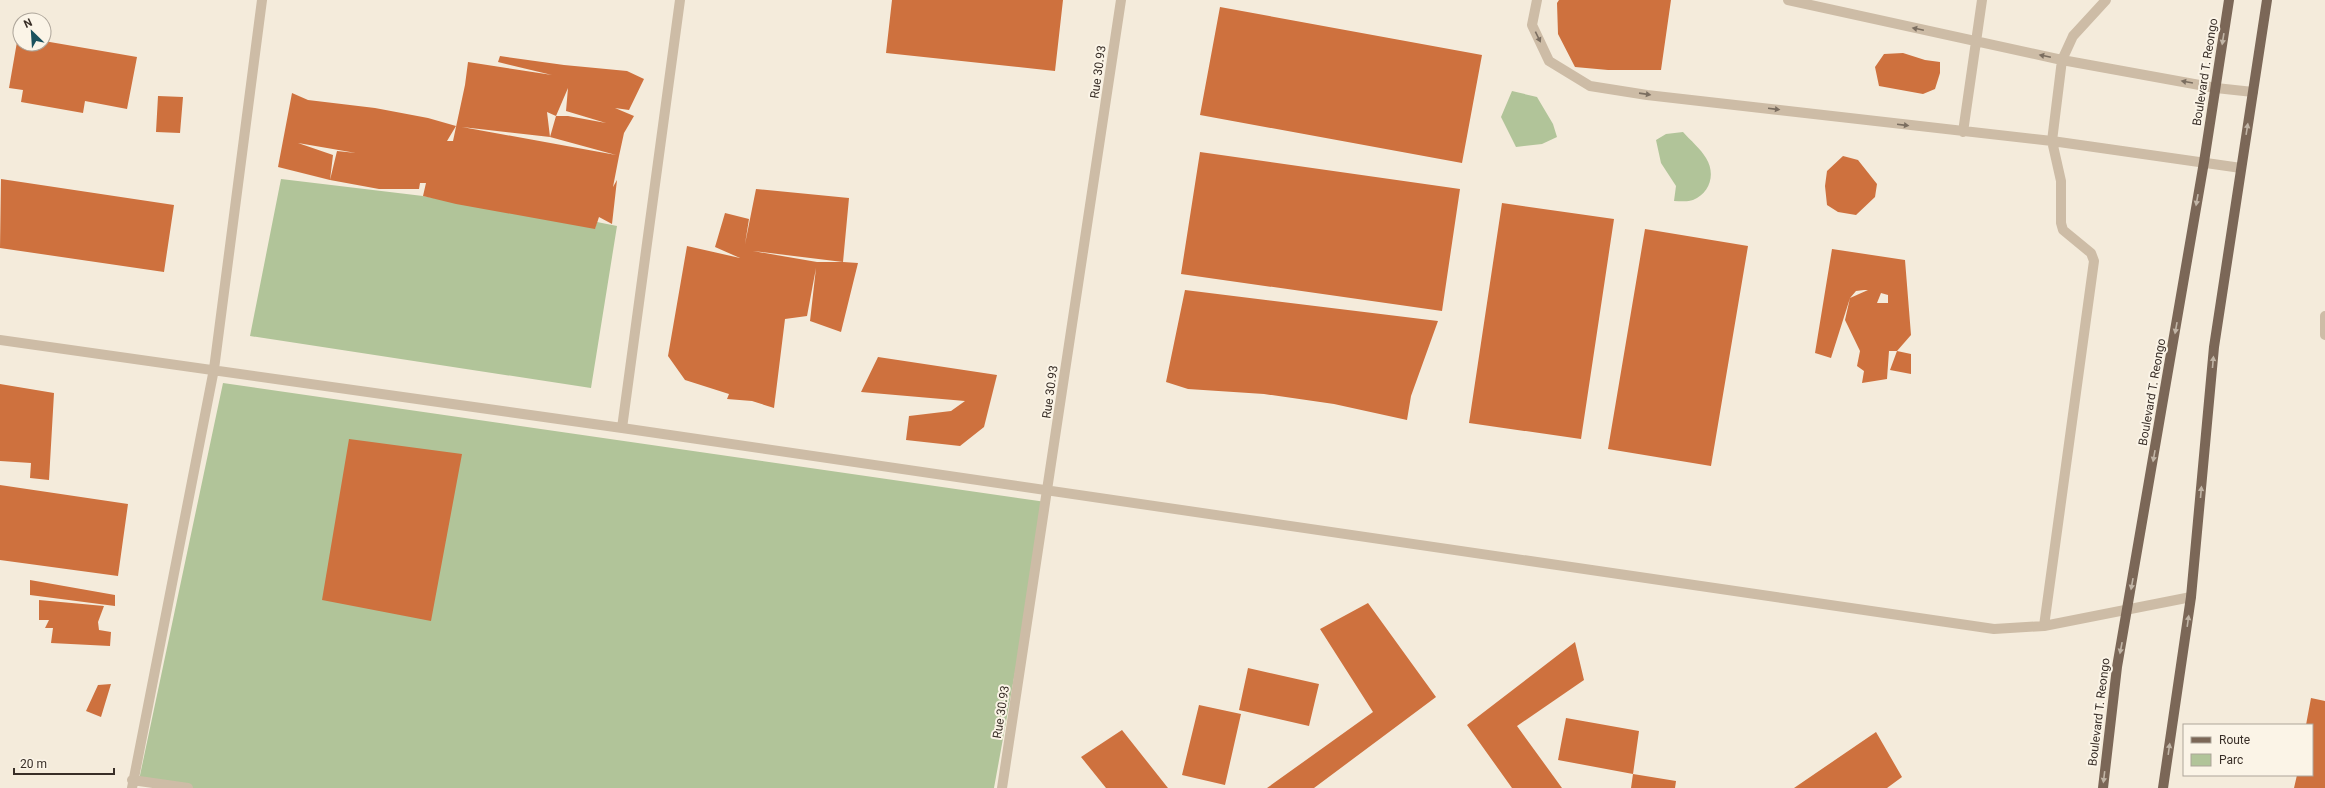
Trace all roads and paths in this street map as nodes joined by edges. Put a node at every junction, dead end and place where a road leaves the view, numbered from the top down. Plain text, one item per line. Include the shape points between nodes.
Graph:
1 (262, 0) edge
2 (680, 0) edge
3 (1122, 0) edge
4 (1537, 0) edge
5 (1788, 0) edge
6 (1982, 0) edge
7 (2106, 0) edge
8 (2229, 0) edge
9 (2267, 0) edge
10 (1976, 41) junction
11 (2062, 60) junction
12 (2216, 88) junction
13 (2253, 92) junction
14 (1963, 132) junction
15 (2052, 141) junction
16 (2204, 162) junction
17 (2241, 168) junction
18 (2325, 316) edge
19 (2325, 335) edge
20 (0, 340) edge
21 (214, 369) junction
22 (622, 428) junction
23 (1048, 491) junction
24 (2191, 597) junction
25 (2128, 610) junction
26 (2044, 626) junction
27 (132, 784) edge
28 (188, 788) edge
29 (1002, 788) edge
30 (2103, 788) edge
31 (2163, 788) edge

1 - 21 street
2 - 22 street
3 - 23 street, Rue 30.93
4 -> 14 street via 1532,25 1549,61 1590,86
10 -> 5 street
6 - 10 street
7 - 11 street via 2073,36
8 -> 12 main road, Boulevard T. Reongo
9 - 13 main road
11 -> 10 street
10 - 14 street
12 -> 11 street
11 - 15 street
12 - 13 street
12 - 16 main road, Boulevard T. Reongo
17 -> 13 main road
14 - 15 street
15 - 16 street
15 - 26 street via 2061,181 2063,230 2091,253 2094,261
16 - 17 street
16 -> 25 main road, Boulevard T. Reongo
24 -> 17 main road via 2214,347
18 - 19 street
20 - 21 street
21 - 22 street
21 - 27 street
22 - 23 street
23 - 26 street via 1994,629
23 - 29 street, Rue 30.93
24 - 25 street
31 -> 24 main road
25 - 26 street
25 -> 30 main road, Boulevard T. Reongo via 2117,667
27 - 28 street

